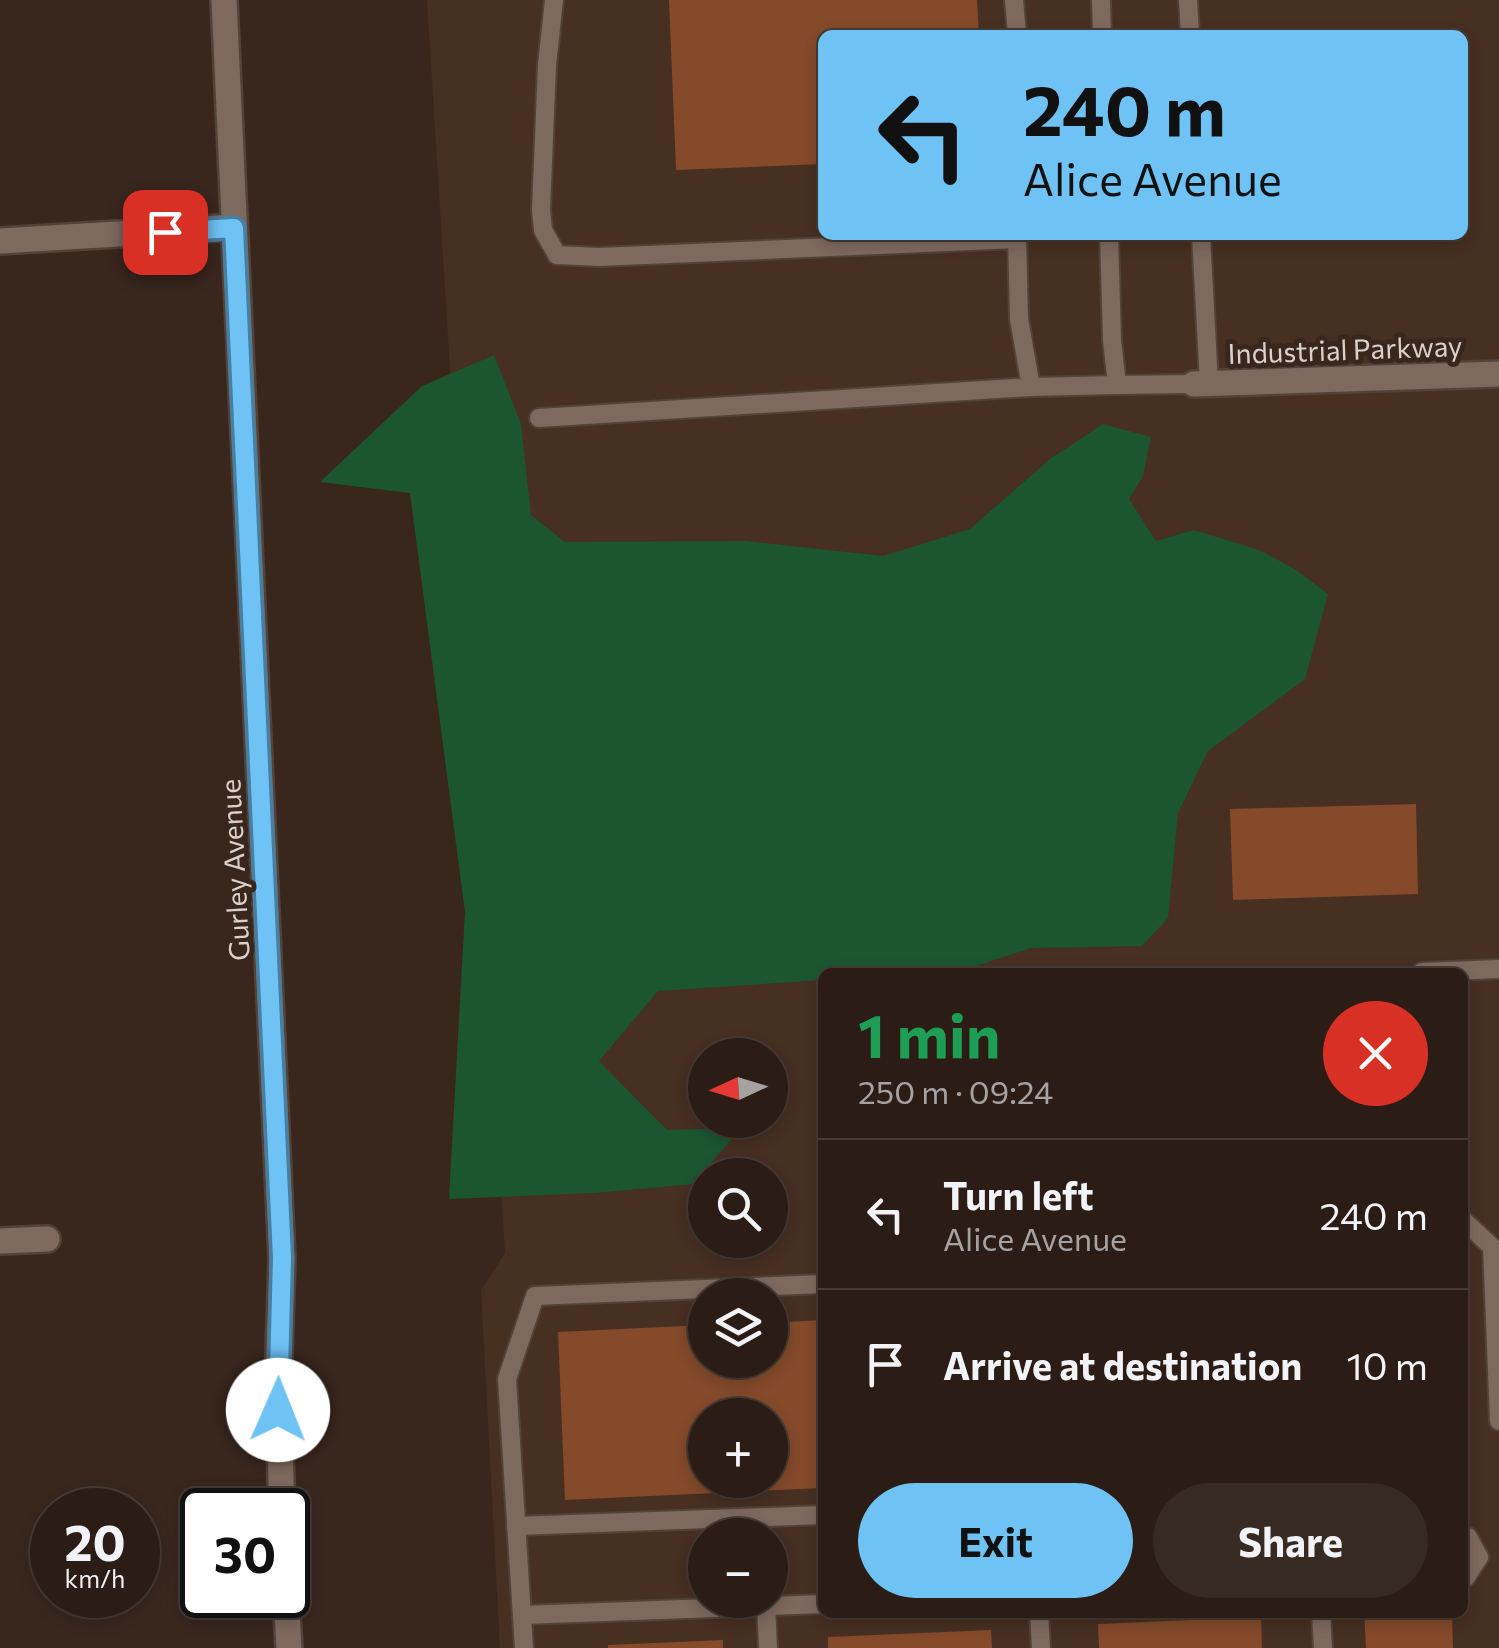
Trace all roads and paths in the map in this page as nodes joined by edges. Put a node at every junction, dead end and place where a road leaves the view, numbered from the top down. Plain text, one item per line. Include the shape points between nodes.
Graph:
1 (224, 0) edge
2 (554, 0) edge
3 (1014, 0) edge
4 (1100, 0) edge
5 (1188, 0) edge
6 (1017, 30) edge
7 (1102, 30) edge
8 (1190, 30) edge
9 (234, 228) junction
10 (954, 240) edge
11 (1017, 240) edge
12 (1109, 240) edge
13 (1201, 240) edge
14 (0, 241) edge
15 (1499, 374) edge
16 (1201, 384) junction
17 (1118, 385) junction
18 (1031, 386) junction
19 (538, 418) dead end
20 (1499, 969) edge
21 (1468, 970) edge
22 (1468, 1224) edge
23 (46, 1240) dead end
24 (0, 1242) edge
25 (1495, 1246) edge
26 (818, 1284) edge
27 (1499, 1421) edge
28 (281, 1488) edge
29 (818, 1516) edge
30 (516, 1526) junction
31 (1468, 1537) edge
32 (1479, 1557) junction
33 (1499, 1560) edge
34 (1468, 1574) edge
35 (818, 1604) edge
36 (788, 1605) edge
37 (688, 1609) edge
38 (522, 1615) junction
39 (287, 1618) edge
40 (767, 1618) edge
41 (1038, 1618) edge
42 (1321, 1618) edge
43 (288, 1648) edge
44 (524, 1648) edge
45 (768, 1648) edge
46 (1041, 1648) edge
47 (1323, 1648) edge

1 - 9 street, Gurley Avenue
2 - 10 lane via 541,210 543,230 558,256
3 - 6 lane
4 - 7 lane
5 - 8 lane
9 - 14 street
9 - 28 street, Gurley Avenue via 282,1258
11 - 18 lane
12 - 17 lane
13 - 16 lane
15 - 16 street, Industrial Parkway
16 - 17 lane
17 - 18 lane
18 - 19 lane
20 - 21 lane
22 - 25 lane
23 - 24 street
25 - 27 lane
26 - 30 lane via 534,1296 507,1379
29 - 30 lane
30 - 38 lane
31 - 32 lane
32 - 33 lane
32 - 34 lane
35 - 36 lane
37 - 38 lane
38 - 44 lane
39 - 43 street
40 - 45 lane
41 - 46 lane
42 - 47 lane

